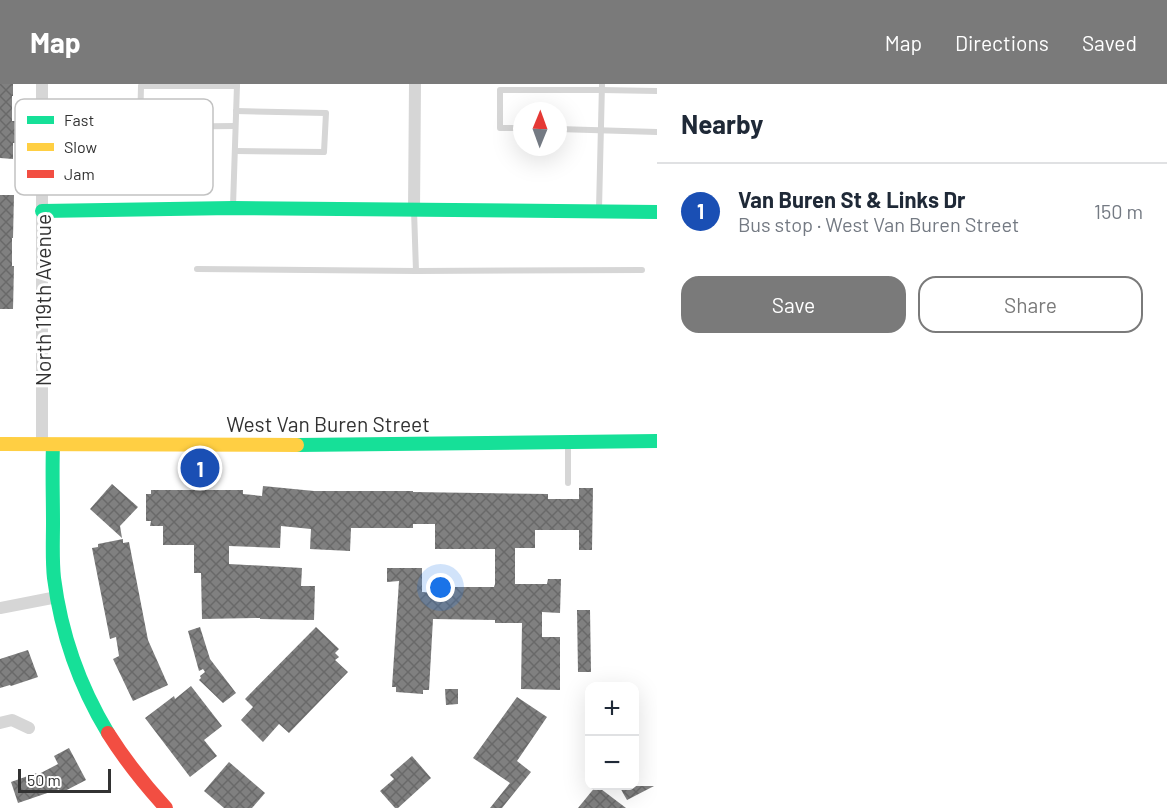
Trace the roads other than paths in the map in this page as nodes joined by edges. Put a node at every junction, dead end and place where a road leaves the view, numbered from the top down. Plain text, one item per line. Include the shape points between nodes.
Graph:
1 (416, 84) edge
2 (237, 85) edge
3 (602, 87) edge
4 (657, 91) edge
5 (141, 99) edge
6 (236, 111) junction
7 (213, 126) edge
8 (235, 126) junction
9 (513, 128) edge
10 (567, 129) edge
11 (600, 130) junction
12 (657, 132) edge
13 (235, 151) junction
14 (42, 195) edge
15 (233, 208) junction
16 (414, 210) junction
17 (42, 211) junction
18 (599, 212) junction
19 (657, 212) edge
20 (196, 269) dead end
21 (642, 270) dead end
22 (416, 271) junction
23 (657, 441) edge
24 (568, 442) junction
25 (0, 444) edge
26 (48, 445) junction
27 (568, 483) dead end
28 (57, 597) junction
29 (0, 608) edge
30 (0, 723) edge
31 (29, 728) dead end
32 (166, 808) edge

1 - 16 street
2 - 5 lane via 141,86
2 - 6 lane
3 - 4 lane
3 - 9 lane via 500,90 500,128
3 - 11 lane
6 - 8 lane
6 - 13 lane via 326,113 324,152
7 - 8 lane
8 - 13 lane
10 - 11 lane
11 - 12 lane
11 - 18 lane
13 - 15 lane
14 - 17 street, North 119th Avenue
15 - 16 street
15 - 17 street
16 - 18 street
16 - 22 lane
17 - 26 street, North 119th Avenue
18 - 19 street
20 - 22 lane
21 - 22 lane
23 - 24 street, West Van Buren Street
24 - 26 street, West Van Buren Street
24 - 27 lane
25 - 26 street, West Van Buren Street
26 - 28 street
28 - 29 street
28 - 32 street via 69,651 99,717 129,766
30 - 31 street via 12,720

